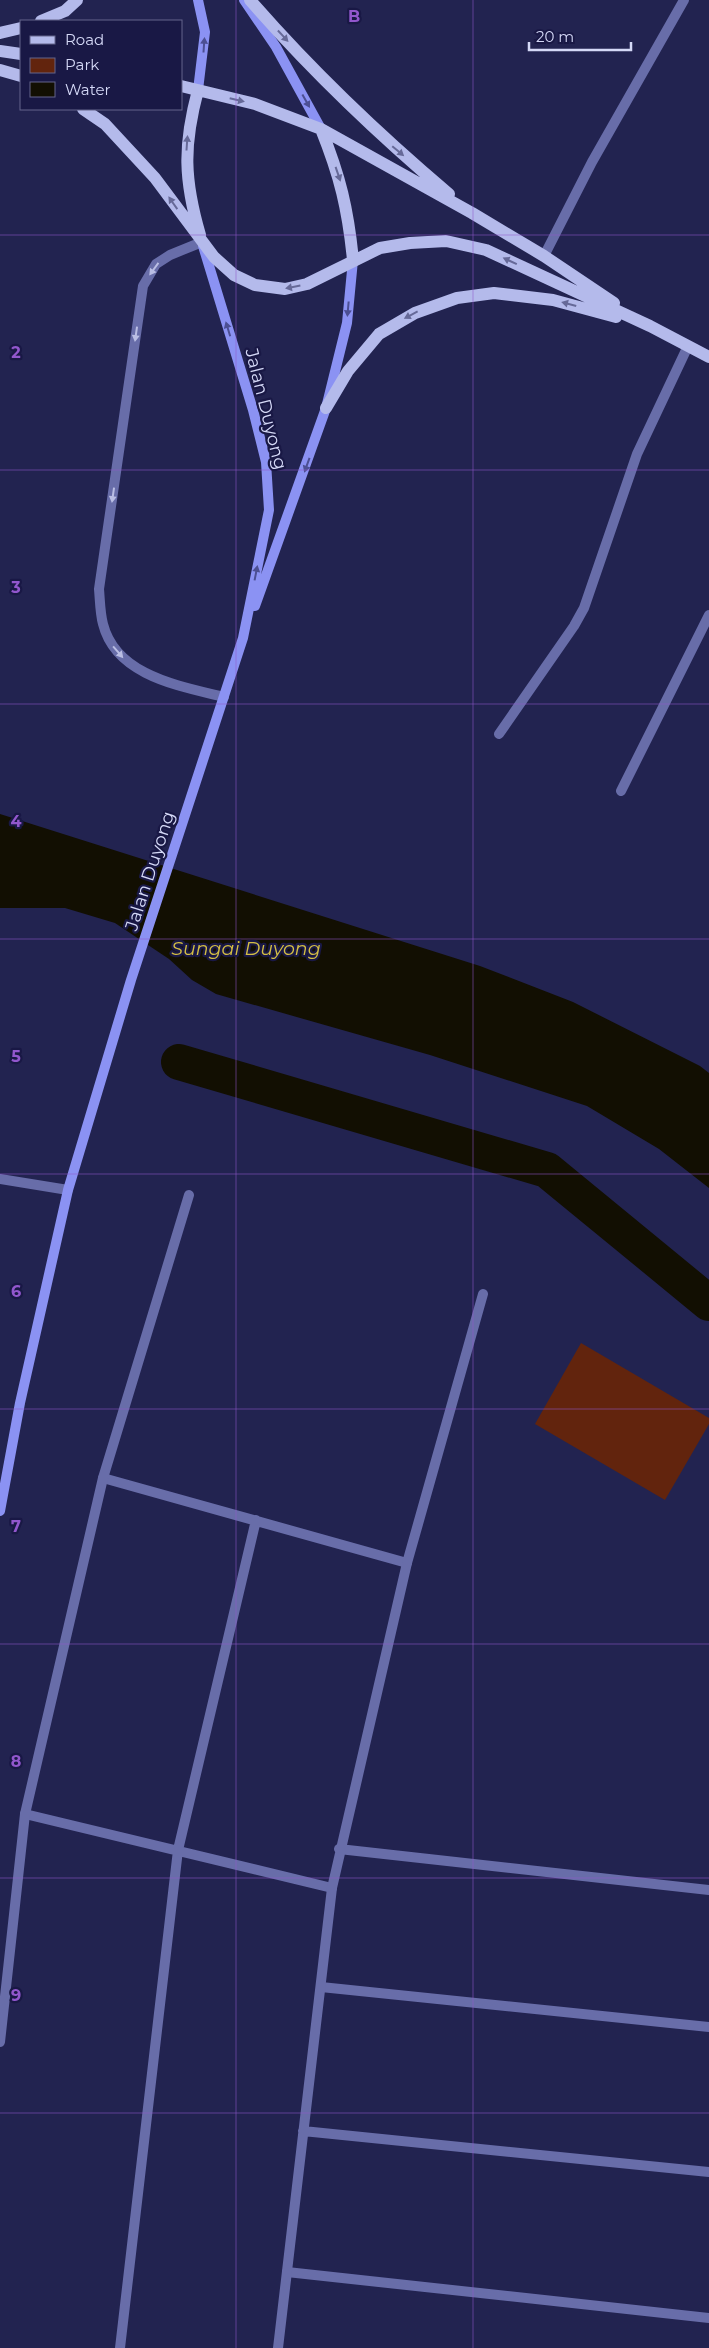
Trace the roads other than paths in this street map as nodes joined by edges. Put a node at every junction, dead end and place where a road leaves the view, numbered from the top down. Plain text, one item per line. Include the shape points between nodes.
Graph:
1 (77, 0) edge
2 (198, 0) edge
3 (244, 0) edge
4 (250, 0) edge
5 (684, 0) edge
6 (43, 20) edge
7 (20, 28) edge
8 (0, 33) edge
9 (0, 51) edge
10 (20, 54) edge
11 (0, 70) edge
12 (20, 76) edge
13 (182, 86) edge
14 (198, 90) junction
15 (84, 110) edge
16 (321, 129) junction
17 (472, 213) junction
18 (202, 242) junction
19 (544, 256) junction
20 (353, 260) junction
21 (650, 326) junction
22 (688, 346) junction
23 (709, 357) edge
24 (326, 408) junction
25 (709, 615) edge
26 (243, 638) junction
27 (224, 697) junction
28 (499, 734) dead end
29 (621, 791) dead end
30 (0, 1179) edge
31 (68, 1190) junction
32 (189, 1195) dead end
33 (483, 1294) dead end
34 (103, 1478) junction
35 (0, 1511) edge
36 (256, 1520) junction
37 (407, 1563) junction
38 (25, 1814) junction
39 (340, 1849) junction
40 (178, 1850) junction
41 (332, 1888) junction
42 (709, 1890) edge
43 (321, 1987) junction
44 (709, 2027) edge
45 (0, 2042) edge
46 (304, 2131) junction
47 (709, 2172) edge
48 (287, 2272) junction
49 (709, 2318) edge
50 (120, 2348) edge
51 (278, 2348) edge

1 - 6 main road via 65,11
14 -> 2 main road via 205,32
3 -> 16 main road via 276,47
4 -> 17 main road via 280,35 385,140
5 - 19 street via 592,162
7 - 8 main road
9 - 10 main road
11 - 12 main road
13 - 14 main road
14 -> 16 main road via 255,104
18 -> 14 main road via 190,200 186,162
18 -> 15 main road via 155,178 105,124
16 - 17 main road
16 -> 20 main road via 345,198
17 - 19 main road
20 -> 18 main road via 307,284 285,288 254,286 234,275
26 -> 18 main road, Jalan Duyong via 269,510 266,462
18 -> 27 street via 156,264 143,286 99,589 103,624 115,650 135,669 179,686
19 - 21 main road
21 -> 20 main road via 486,250 446,241 380,248
20 -> 24 main road via 347,323
21 - 22 main road
21 -> 24 main road via 553,300 494,293 457,298 415,313 379,334 348,371
22 - 23 main road
22 - 28 street via 637,454 584,608
24 -> 26 main road
25 - 29 street
26 - 27 main road, Jalan Duyong
27 - 31 main road, Jalan Duyong via 131,980
30 - 31 street
31 - 35 main road, Jalan Duyong via 20,1403
32 - 34 street
33 - 37 street
34 - 36 street
34 - 38 street
36 - 37 street
36 - 40 street
37 - 39 street
38 - 40 street
38 - 45 street
39 - 41 street
39 - 42 street
40 - 41 street
40 - 50 street
41 - 43 street
43 - 44 street
43 - 46 street
46 - 47 street
46 - 48 street
48 - 49 street
48 - 51 street

